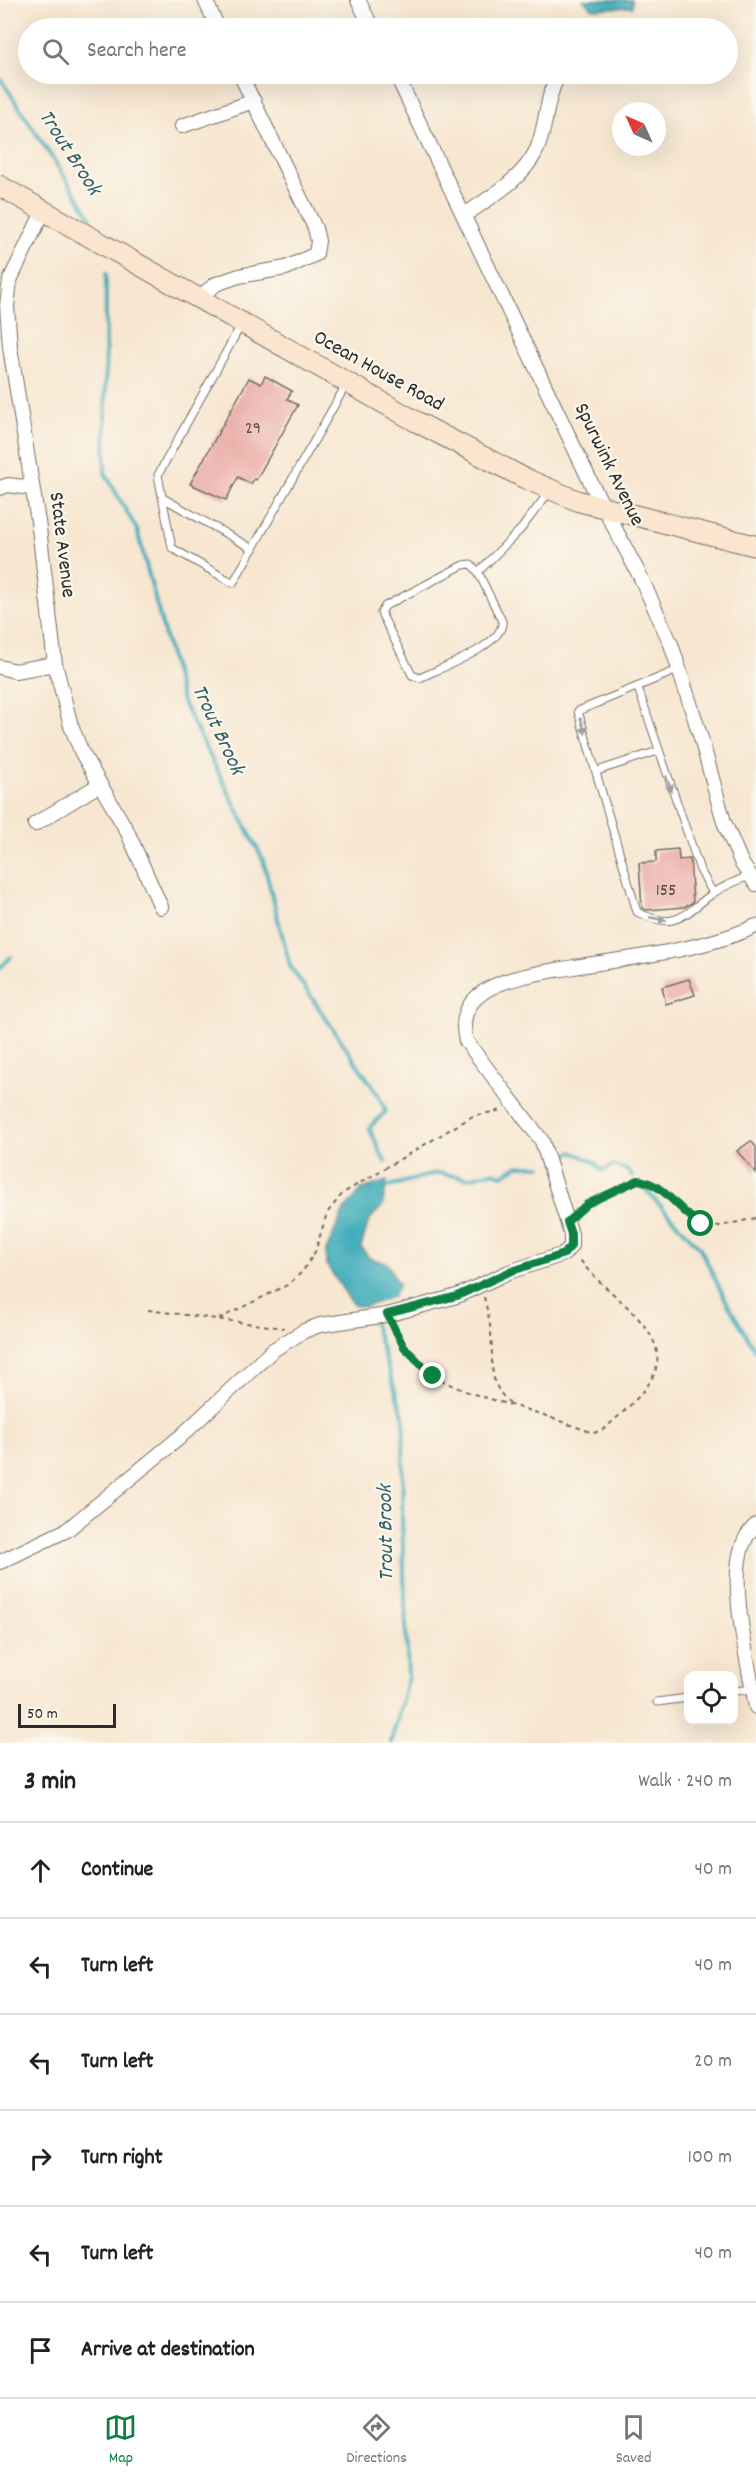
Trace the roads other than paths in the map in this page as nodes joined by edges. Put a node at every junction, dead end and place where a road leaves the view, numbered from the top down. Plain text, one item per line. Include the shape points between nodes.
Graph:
1 (205, 0) edge
2 (358, 0) edge
3 (213, 18) edge
4 (367, 18) edge
5 (245, 84) edge
6 (401, 84) edge
7 (554, 84) edge
8 (254, 101) junction
9 (182, 126) dead end
10 (0, 186) edge
11 (44, 210) junction
12 (465, 215) junction
13 (199, 298) junction
14 (242, 323) junction
15 (5, 332) edge
16 (348, 383) junction
17 (0, 488) edge
18 (32, 488) junction
19 (551, 490) junction
20 (163, 498) junction
21 (604, 508) junction
22 (756, 546) edge
23 (253, 549) junction
24 (478, 572) junction
25 (55, 664) junction
26 (0, 667) edge
27 (680, 669) junction
28 (638, 688) junction
29 (658, 751) junction
30 (597, 771) junction
31 (99, 785) junction
32 (35, 824) dead end
33 (753, 880) edge
34 (713, 893) junction
35 (161, 907) dead end
36 (756, 926) edge
37 (756, 1525) edge
38 (0, 1562) edge
39 (754, 1689) edge
40 (738, 1691) edge
41 (684, 1699) edge
42 (657, 1702) dead end
43 (756, 1707) edge

1 - 3 street
2 - 4 street
5 - 8 street
6 - 12 street, Spurwink Avenue
7 - 12 street via 545,128 531,160 518,177
8 - 9 street
8 - 13 street via 315,228 316,254 296,265 216,284
10 - 11 main road, Ocean House Road
11 - 13 main road, Ocean House Road
11 - 15 street, State Avenue via 10,280
12 - 21 street, Spurwink Avenue
13 - 14 main road, Ocean House Road
14 - 16 main road, Ocean House Road
14 - 20 lane via 158,475
15 - 18 street, State Avenue
16 - 19 main road, Ocean House Road
16 - 23 lane
17 - 18 street
18 - 25 street, State Avenue
19 - 21 main road, Ocean House Road
19 - 24 lane via 521,529
20 - 23 lane
20 - 23 lane via 172,548 233,583
21 - 22 main road, Ocean House Road
21 - 27 street, Spurwink Avenue via 641,578
24 - 24 lane via 471,564 463,565 385,606 381,612 412,675 420,678 488,644 503,629
25 - 26 street via 15,670
25 - 31 street, State Avenue via 71,726
27 - 28 lane
27 - 33 street, Spurwink Avenue via 724,822
28 - 29 lane
28 -> 30 lane via 578,711
29 - 30 lane
29 -> 34 lane via 699,870
30 -> 34 lane via 637,912 667,921 687,915
31 - 32 street
31 - 35 street, State Avenue via 127,831
33 - 34 lane
36 - 38 street via 675,950 542,972 483,992 465,1011 462,1026 466,1041 542,1141 571,1234 571,1246 564,1254 509,1272 457,1296 304,1331 273,1350 171,1445 67,1530
37 - 39 street via 741,1551 737,1591
39 - 40 lane
39 - 43 street
41 - 42 lane

